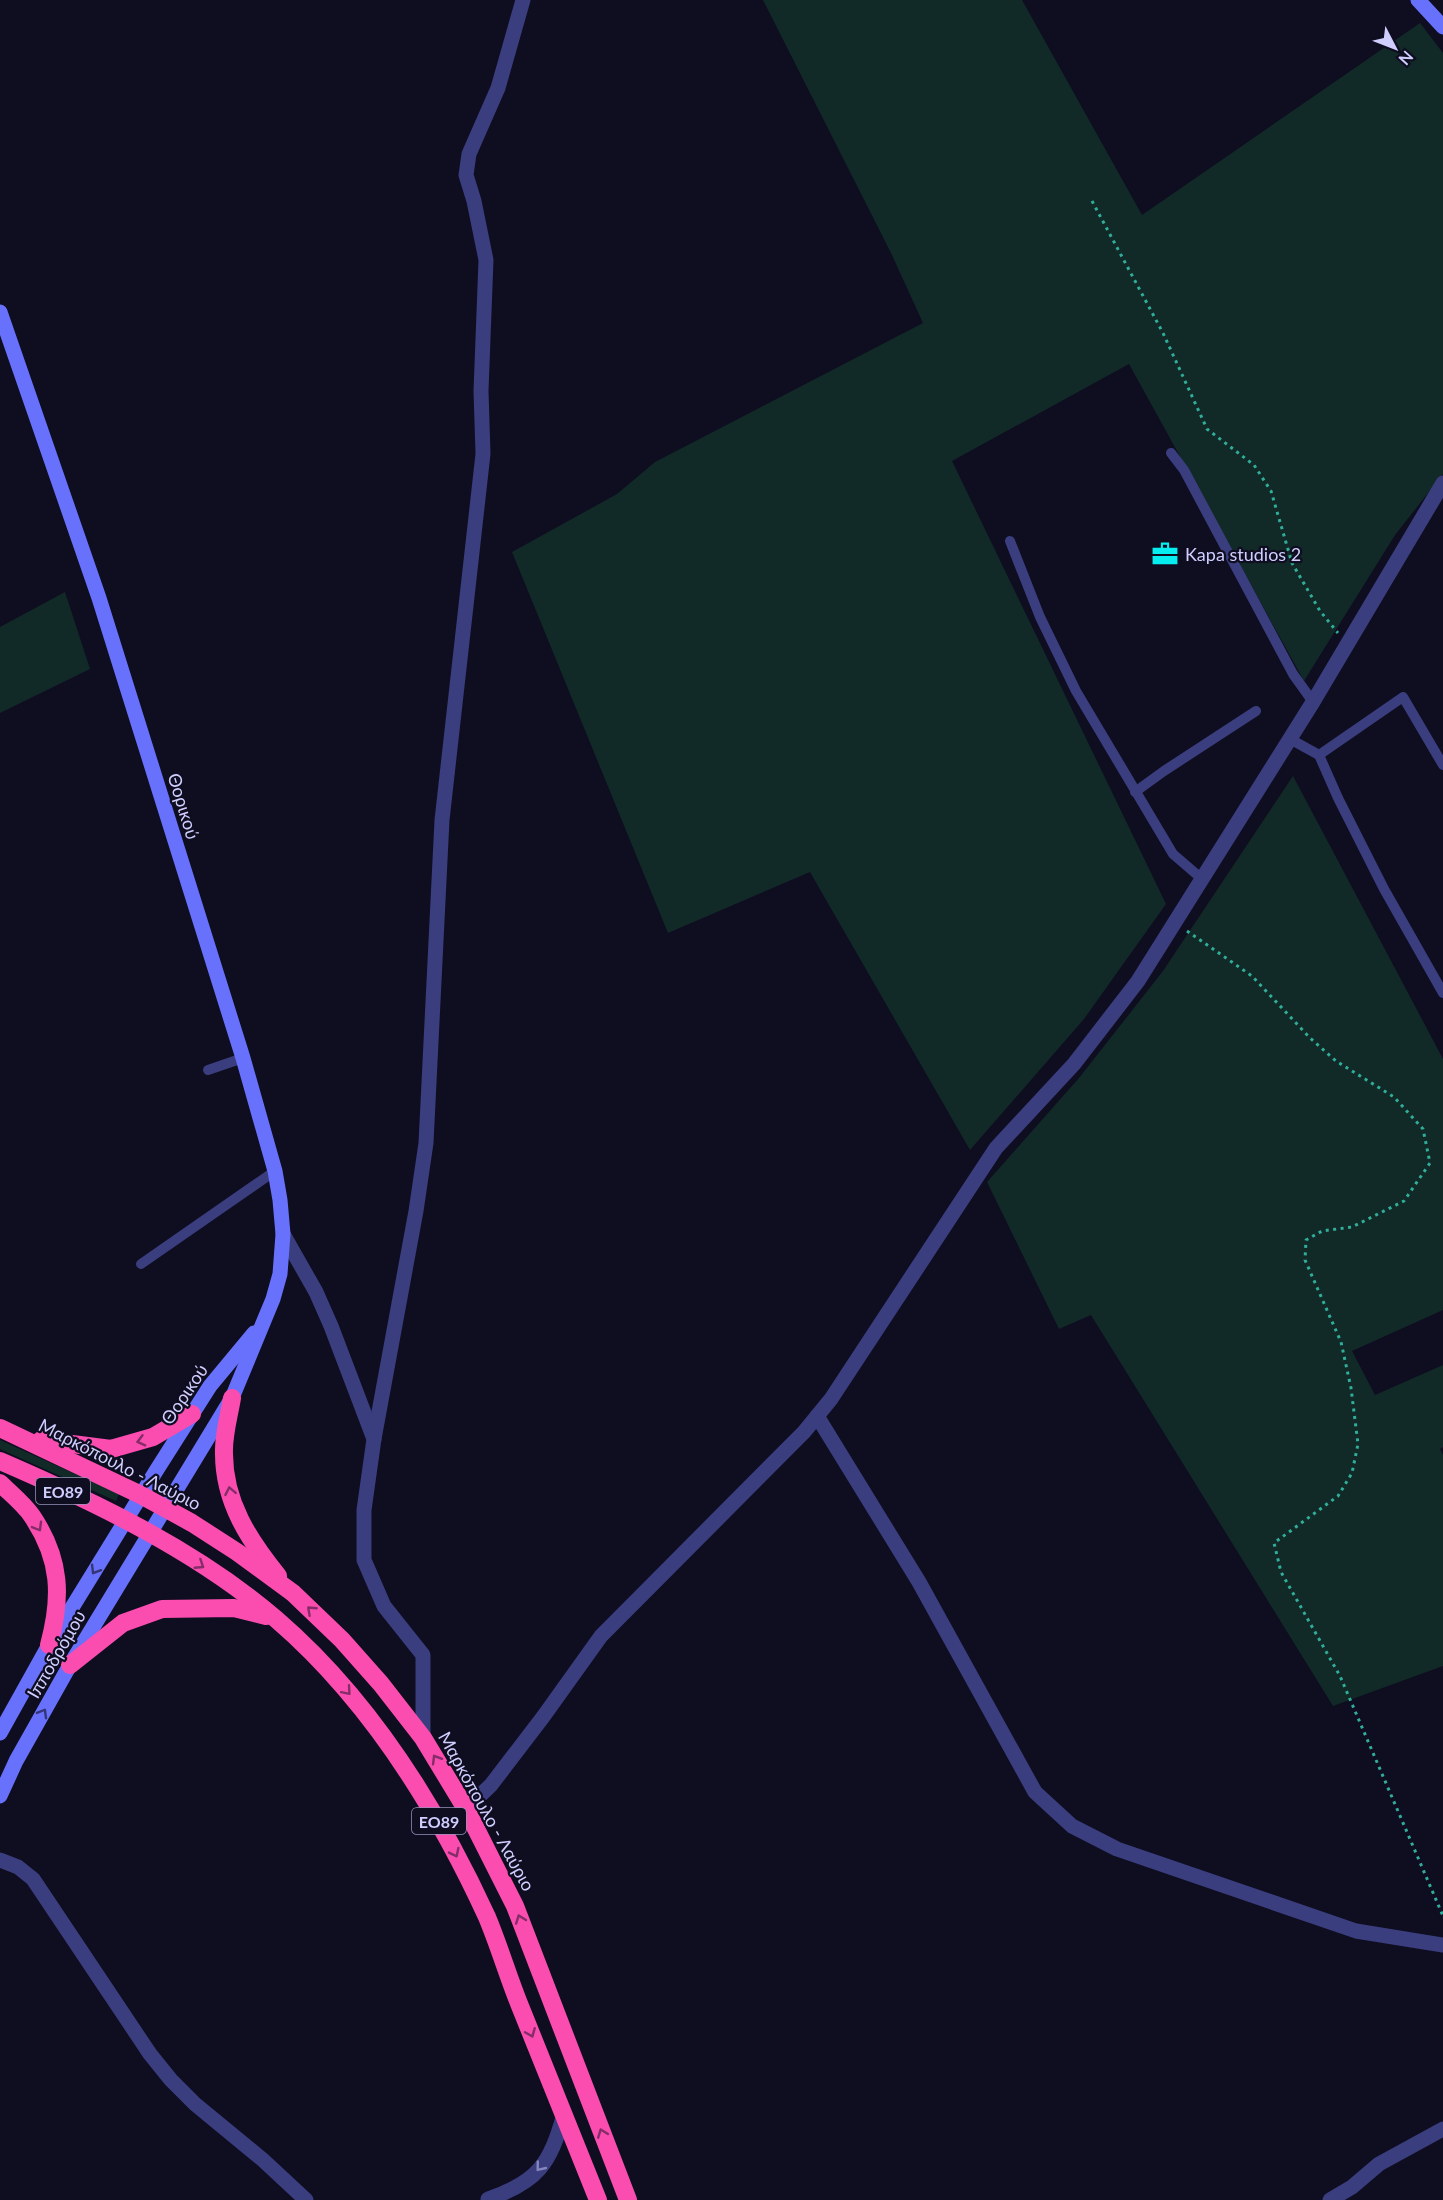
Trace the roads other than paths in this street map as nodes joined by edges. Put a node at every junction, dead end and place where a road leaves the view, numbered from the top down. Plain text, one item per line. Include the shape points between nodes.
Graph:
1 (523, 0) edge
2 (1418, 0) edge
3 (1443, 27) edge
4 (0, 312) edge
5 (1171, 453) dead end
6 (1443, 483) edge
7 (1010, 541) dead end
8 (1313, 702) junction
9 (1256, 711) dead end
10 (1290, 739) junction
11 (1319, 755) junction
12 (1443, 765) edge
13 (1135, 792) junction
14 (1202, 879) junction
15 (1443, 993) edge
16 (243, 1058) junction
17 (208, 1070) dead end
18 (275, 1171) junction
19 (283, 1234) junction
20 (141, 1264) dead end
21 (265, 1319) junction
22 (232, 1398) junction
23 (192, 1414) junction
24 (817, 1416) junction
25 (0, 1428) edge
26 (18, 1436) junction
27 (374, 1439) junction
28 (0, 1461) edge
29 (0, 1483) edge
30 (141, 1495) junction
31 (166, 1508) junction
32 (125, 1520) junction
33 (150, 1534) junction
34 (293, 1593) junction
35 (275, 1618) junction
36 (49, 1645) junction
37 (70, 1665) junction
38 (0, 1733) edge
39 (423, 1738) junction
40 (0, 1796) edge
41 (466, 1809) junction
42 (0, 1860) edge
43 (1443, 1945) edge
44 (564, 2114) junction
45 (1443, 2129) edge
46 (306, 2200) edge
47 (489, 2200) edge
48 (598, 2200) edge
49 (628, 2200) edge
50 (1330, 2200) edge

1 - 27 street via 498,88 469,154 466,175 486,261 483,454 442,820 426,1143
2 - 3 main road
4 - 16 main road, Θορικού via 99,598
5 - 8 lane via 1210,517 1293,674
6 - 8 street
7 - 13 lane via 1040,617 1076,691
8 - 10 street
9 - 13 lane
10 - 11 lane
10 - 14 street
11 - 12 lane via 1403,697
11 - 15 lane via 1383,889
13 - 14 lane via 1173,854
14 - 24 street via 1138,981 1074,1064 996,1148
16 - 17 lane
16 - 18 main road, Θορικού
18 - 19 main road, Θορικού
18 - 20 lane
19 - 21 main road, Θορικού via 279,1274
19 - 27 street via 316,1292
21 - 22 main road, Θορικού
21 - 23 main road, Θορικού
22 - 31 main road, Θορικού
34 -> 22 highway via 244,1530 230,1498 224,1454
23 -> 26 highway via 153,1437 111,1449
23 - 30 main road, Θορικού
24 - 41 street via 601,1636 491,1785
24 - 43 street via 919,1582 1035,1792 1072,1826 1117,1849 1356,1931
25 - 26 highway, Μαρκόπουλο - Λαύριο / ΕΟ89
26 - 30 highway, Μαρκόπουλο - Λαύριο / ΕΟ89
27 - 39 street via 364,1510 364,1560 384,1606 423,1655
28 - 32 highway, ΕΟ89
29 -> 36 highway via 31,1515 48,1544 58,1584 57,1616
30 - 31 highway, Μαρκόπουλο - Λαύριο / ΕΟ89
30 - 32 main road, Θορικού
31 - 33 main road, Ιπποδρόμου
31 - 34 highway, Μαρκόπουλο - Λαύριο / ΕΟ89
32 - 33 highway, ΕΟ89
32 -> 36 main road, Ιπποδρόμου
33 -> 35 highway, ΕΟ89 via 221,1578
33 - 37 main road, Ιπποδρόμου
39 -> 34 highway, Μαρκόπουλο - Λαύριο / ΕΟ89 via 342,1640
35 - 37 highway via 234,1608 162,1609 123,1623
35 -> 44 highway, ΕΟ89 via 358,1703 402,1761 443,1828 488,1919
36 - 38 main road, Ιπποδρόμου
40 -> 37 main road, Ιπποδρόμου
41 -> 39 highway, Μαρκόπουλο - Λαύριο / ΕΟ89
49 -> 41 highway, Μαρκόπουλο - Λαύριο / ΕΟ89 via 515,1906
42 - 46 street via 33,1879 171,2080
44 -> 47 street via 556,2142 530,2180
44 - 48 highway, ΕΟ89
45 - 50 street via 1379,2164

